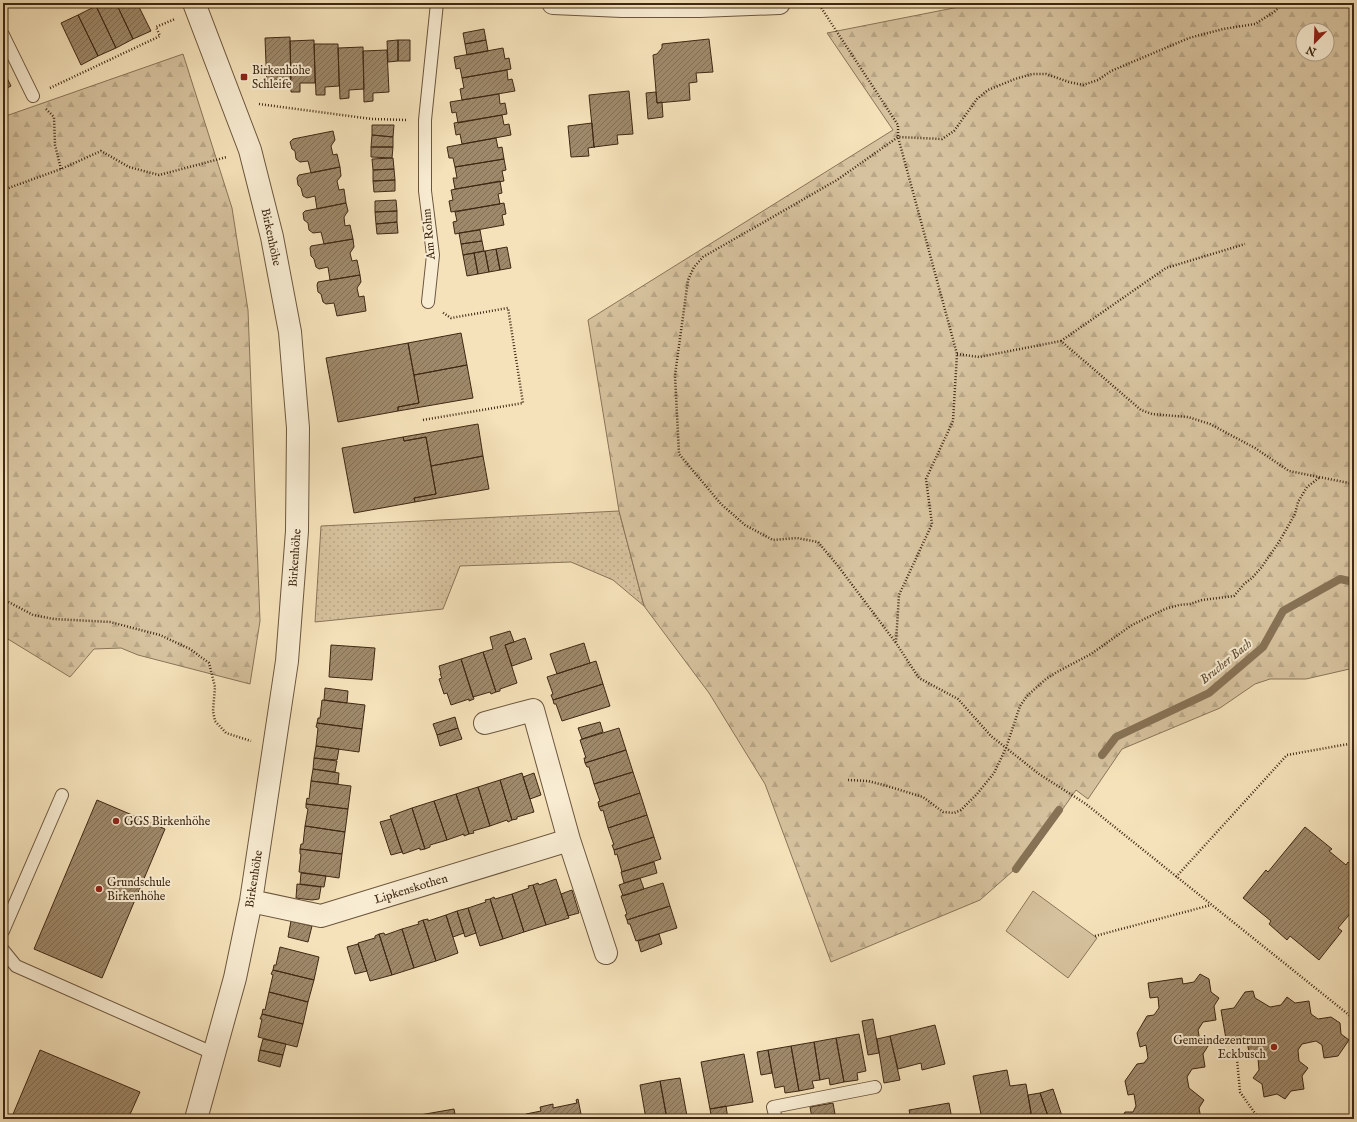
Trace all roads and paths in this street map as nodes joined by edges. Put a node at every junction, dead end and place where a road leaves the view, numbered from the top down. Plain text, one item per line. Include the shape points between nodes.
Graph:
1 (437, 3) edge
2 (553, 3) edge
3 (779, 3) edge
4 (818, 3) edge
5 (1284, 3) edge
6 (196, 6) edge
7 (3, 35) edge
8 (33, 96) junction
9 (231, 100) junction
10 (425, 120) junction
11 (898, 137) junction
12 (250, 150) junction
13 (61, 169) junction
14 (3, 190) edge
15 (1245, 244) dead end
16 (428, 302) joint
17 (1061, 341) junction
18 (957, 354) junction
19 (423, 420) dead end
20 (1320, 477) junction
21 (1354, 484) edge
22 (3, 600) edge
23 (896, 643) junction
24 (485, 723) dead end
25 (1354, 743) edge
26 (274, 745) junction
27 (1006, 748) junction
28 (848, 780) dead end
29 (62, 794) dead end
30 (569, 840) junction
31 (1176, 877) junction
32 (251, 901) junction
33 (1212, 905) junction
34 (3, 931) edge
35 (1094, 936) dead end
36 (3, 950) edge
37 (606, 953) dead end
38 (1354, 1019) edge
39 (215, 1054) junction
40 (1237, 1059) dead end
41 (875, 1087) dead end
42 (196, 1119) edge
43 (776, 1119) edge
44 (1259, 1119) edge

1 - 10 lane, Am Rohm
2 - 3 street via 700,6
4 - 11 path via 898,125
5 - 11 path via 1255,24 1189,38 1083,85 1046,74 1032,74 1015,79 988,90 977,99 954,131 942,139
6 - 8 path via 156,27 160,36
6 - 9 street, Birkenhöhe
7 - 8 lane
8 - 13 path via 54,117 55,145
9 - 10 path via 372,119
9 - 12 street, Birkenhöhe
10 - 16 lane, Am Rohm via 425,191 433,255
11 - 18 path
11 - 23 path via 837,180 724,244 694,267 688,280 674,375 679,454 721,504 745,526 773,540 797,538 818,542
12 - 13 path via 159,175 129,167 101,151
12 - 26 street, Birkenhöhe via 272,237 290,332 298,428 297,531 287,661
13 - 14 path
15 - 17 path via 1166,268
16 - 19 path via 451,318 508,308 523,403
17 - 18 path via 979,357
17 - 20 path via 1141,410 1152,414 1188,417 1210,424 1255,448 1289,471
18 - 23 path via 953,421 926,479 932,524 899,595
20 - 21 path
20 - 27 path via 1307,487 1298,502 1295,514 1261,568 1234,596 1165,609 1132,625 1091,654 1057,672 1027,696 1020,706
22 - 26 path via 33,615 54,619 110,622 160,635 190,649 209,663 216,687 213,711 215,721 226,733 251,742
23 - 27 path via 919,678 958,699 991,736
24 - 30 street via 533,710
25 - 31 path via 1287,755
26 - 32 street, Birkenhöhe
27 - 28 path via 987,783 954,813 943,812 923,797 901,790 868,781
27 - 31 path via 1039,774 1086,804
29 - 34 lane
30 - 32 street, Lipkenskothen via 321,916
30 - 37 street
31 - 33 path
32 - 39 street, Birkenhöhe via 235,978
33 - 35 path
33 - 38 path
36 - 39 lane via 16,966
39 - 42 street, Birkenhöhe
40 - 44 path via 1240,1092
41 - 43 lane via 773,1107

